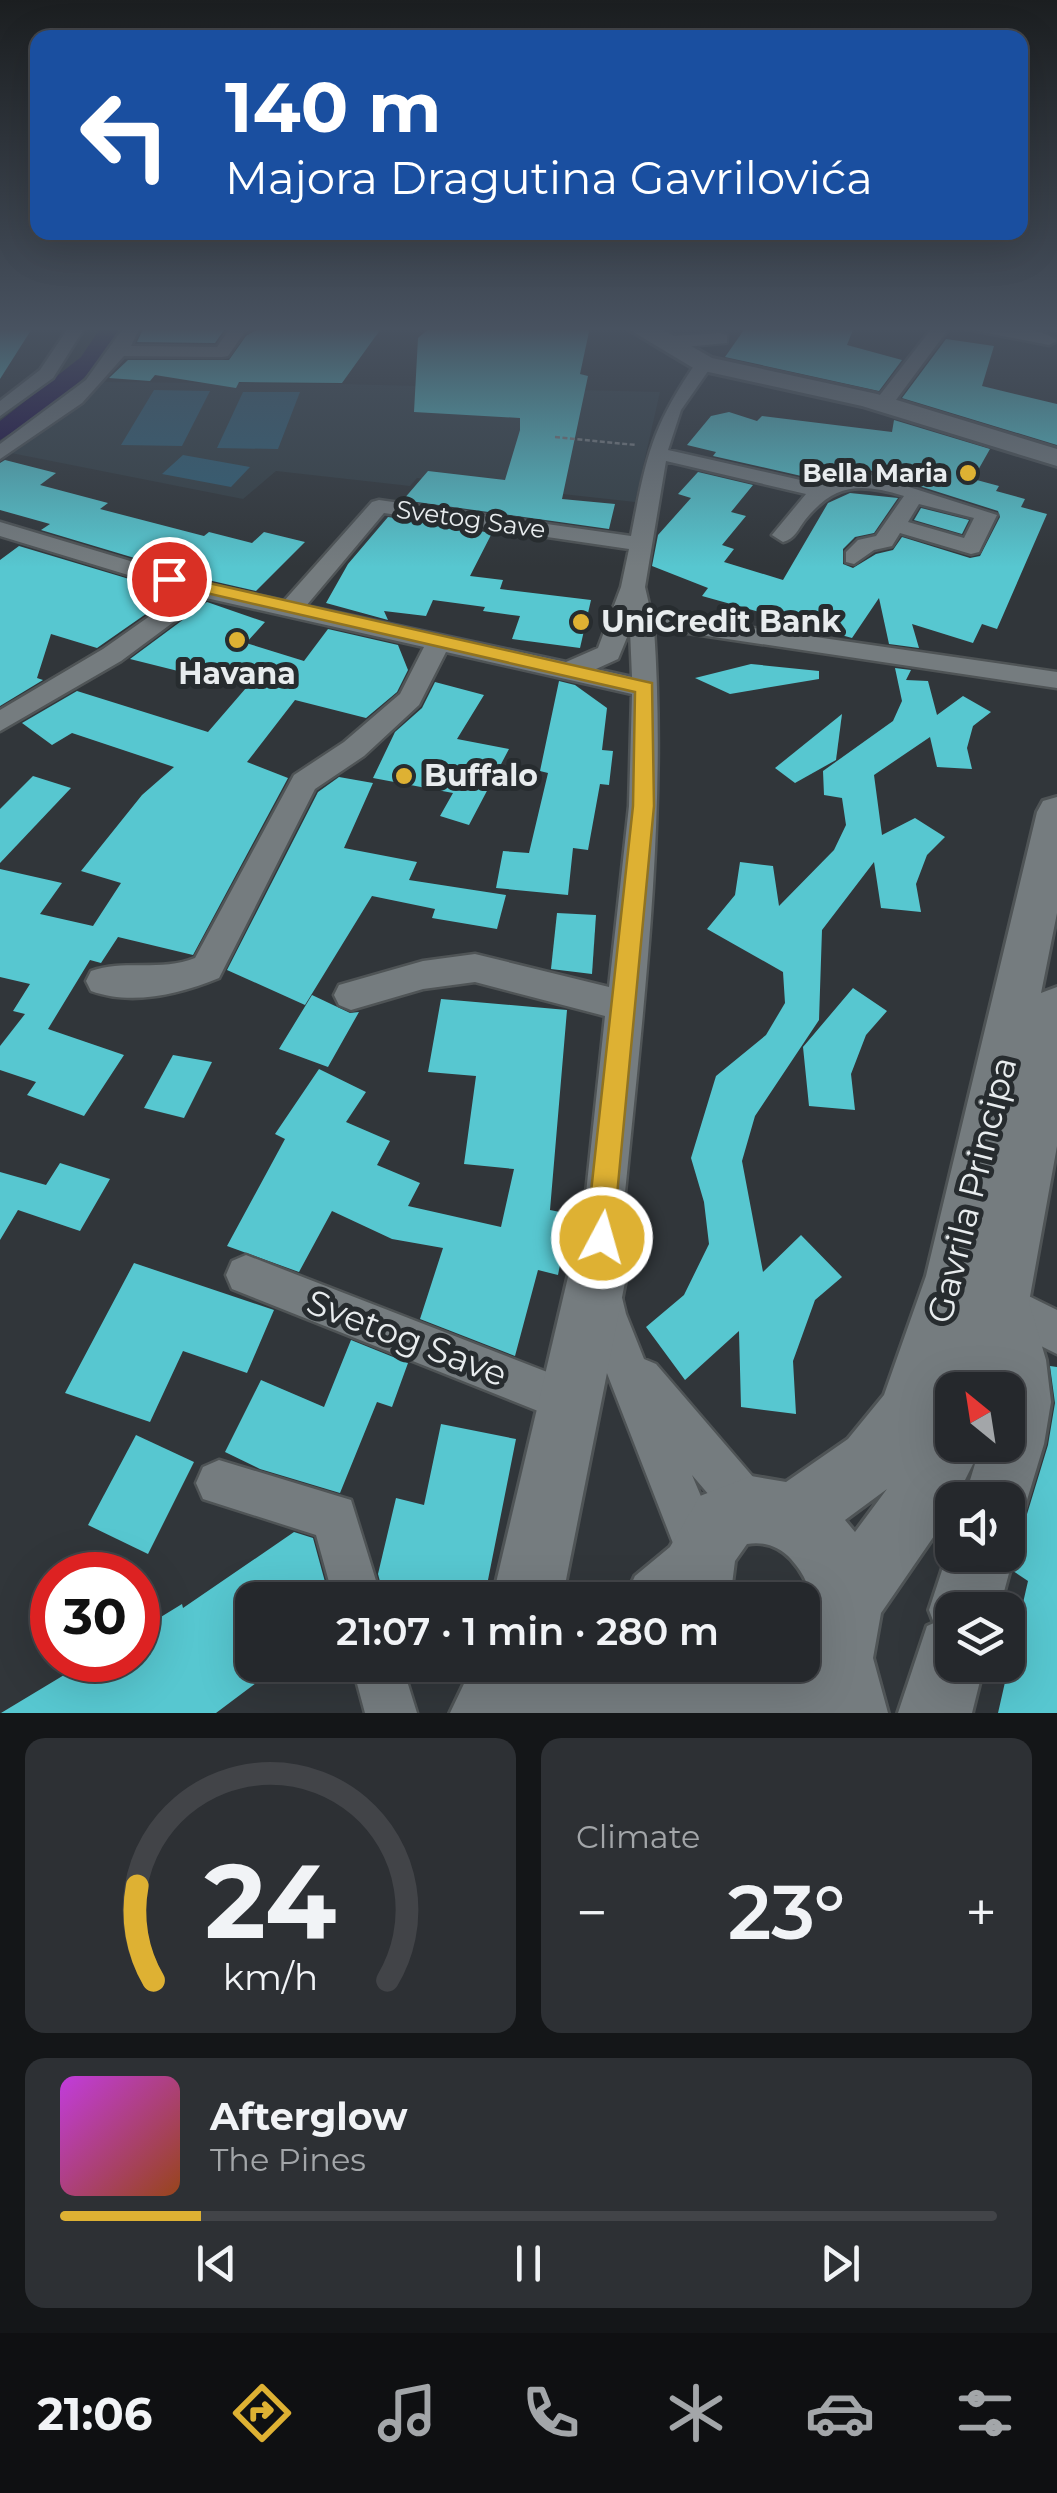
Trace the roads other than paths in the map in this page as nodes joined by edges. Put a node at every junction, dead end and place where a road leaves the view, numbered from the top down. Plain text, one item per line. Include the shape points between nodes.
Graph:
1 (66, 407) edge
2 (674, 407) edge
3 (893, 407) edge
4 (957, 428) junction
5 (658, 450) junction
6 (0, 454) edge
7 (1057, 458) edge
8 (1057, 468) edge
9 (817, 490) junction
10 (914, 496) junction
11 (895, 525) junction
12 (0, 529) edge
13 (783, 535) dead end
14 (639, 544) junction
15 (854, 558) dead end
16 (633, 588) junction
17 (202, 590) junction
18 (290, 609) junction
19 (641, 619) junction
20 (440, 642) junction
21 (569, 671) junction
22 (1057, 680) edge
23 (645, 688) junction
24 (0, 722) edge
25 (1056, 816) edge
26 (103, 981) dead end
27 (351, 995) dead end
28 (627, 1006) junction
29 (1057, 1008) edge
30 (246, 1275) dead end
31 (597, 1276) junction
32 (1000, 1303) junction
33 (1057, 1333) edge
34 (619, 1349) junction
35 (979, 1372) edge
36 (568, 1401) junction
37 (940, 1462) edge
38 (1001, 1482) edge
39 (219, 1483) dead end
40 (716, 1558) edge
41 (353, 1582) edge
42 (531, 1582) edge
43 (845, 1659) edge
44 (382, 1682) edge
45 (944, 1682) edge
46 (754, 1689) edge
47 (529, 1692) edge
48 (391, 1713) edge
49 (935, 1713) edge

1 - 6 street
2 - 5 street
3 - 4 main road
4 - 7 main road
4 - 8 main road
5 - 9 street
5 - 14 street
9 - 10 street via 862,478
9 - 13 street
10 - 11 street
10 - 11 street via 986,516 971,546
11 - 15 street
12 - 17 street
14 - 16 street
14 - 18 street, Svetog Save via 379,506
16 - 19 street
16 - 21 street via 609,653
17 - 18 street
17 - 24 street via 112,655
18 - 20 street
19 - 22 street
19 - 23 street
20 - 21 street
20 - 26 street via 410,699 304,782 207,968 175,980
21 - 23 street
23 - 28 street via 644,806
25 - 40 main road, Gavrila Principa via 955,1276 908,1414 871,1462
27 - 28 street via 475,968
28 - 31 street
29 - 32 main road, Gavrila Principa
30 - 36 street, Svetog Save
31 - 34 street
31 - 36 main road
32 - 33 street, Gavrila Principa
32 - 35 main road, Gavrila Principa
32 - 38 main road via 1021,1367 1022,1414
34 - 40 street
34 - 40 street via 674,1422
36 - 42 main road
37 - 43 main road
39 - 41 street via 334,1517
40 - 43 main road via 830,1552
43 - 46 main road via 821,1683 796,1695
44 - 48 street
45 - 49 main road
46 - 47 main road via 646,1680

